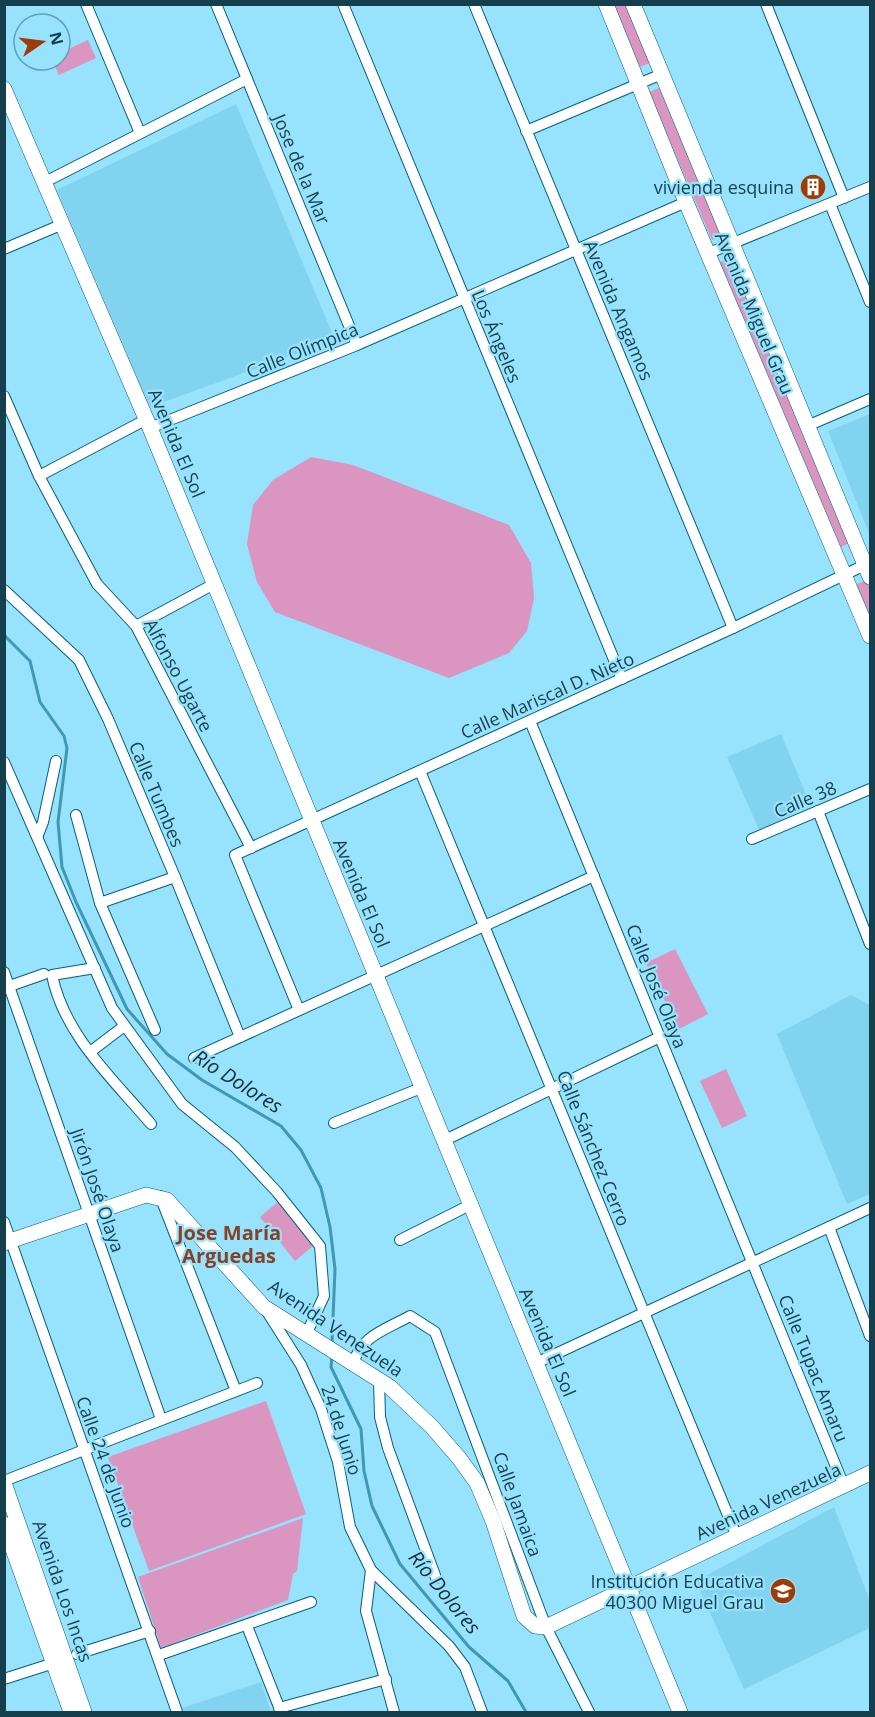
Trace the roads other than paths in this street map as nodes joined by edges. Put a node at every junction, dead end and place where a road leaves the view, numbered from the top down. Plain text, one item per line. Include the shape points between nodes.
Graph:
1 (86, 4) edge
2 (216, 4) edge
3 (343, 4) edge
4 (474, 4) edge
5 (606, 4) edge
6 (633, 4) edge
7 (766, 4) edge
8 (662, 74) junction
9 (247, 79) junction
10 (638, 85) junction
11 (4, 89) edge
12 (526, 131) junction
13 (140, 133) junction
14 (45, 182) junction
15 (870, 187) edge
16 (844, 198) junction
17 (686, 202) junction
18 (830, 204) junction
19 (63, 224) junction
20 (731, 245) junction
21 (4, 249) edge
22 (576, 251) junction
23 (709, 253) junction
24 (465, 300) junction
25 (870, 302) edge
26 (357, 345) junction
27 (4, 396) edge
28 (870, 399) edge
29 (148, 423) junction
30 (807, 426) junction
31 (39, 476) junction
32 (869, 568) edge
33 (845, 575) junction
34 (214, 585) junction
35 (4, 590) edge
36 (136, 626) junction
37 (734, 628) junction
38 (870, 636) edge
39 (622, 679) junction
40 (530, 721) junction
41 (56, 761) dead end
42 (4, 762) edge
43 (420, 771) junction
44 (870, 789) edge
45 (818, 811) junction
46 (76, 815) dead end
47 (311, 821) junction
48 (38, 836) junction
49 (752, 839) dead end
50 (251, 848) junction
51 (594, 876) junction
52 (175, 877) junction
53 (100, 903) junction
54 (484, 926) junction
55 (870, 944) edge
56 (95, 968) junction
57 (4, 972) edge
58 (44, 974) dead end
59 (376, 975) junction
60 (7, 987) edge
61 (299, 1010) junction
62 (123, 1027) junction
63 (155, 1030) dead end
64 (240, 1037) junction
65 (660, 1037) junction
66 (90, 1052) junction
67 (194, 1058) dead end
68 (421, 1088) junction
69 (552, 1089) junction
70 (334, 1123) dead end
71 (151, 1124) dead end
72 (443, 1141) junction
73 (156, 1196) junction
74 (470, 1205) junction
75 (870, 1208) edge
76 (89, 1214) junction
77 (4, 1222) edge
78 (829, 1227) junction
79 (400, 1240) dead end
80 (8, 1242) edge
81 (753, 1263) junction
82 (264, 1307) junction
83 (645, 1313) junction
84 (870, 1336) edge
85 (311, 1338) junction
86 (350, 1363) junction
87 (536, 1364) junction
88 (379, 1380) junction
89 (257, 1383) dead end
90 (236, 1391) junction
91 (161, 1419) junction
92 (85, 1451) junction
93 (870, 1473) edge
94 (4, 1482) edge
95 (844, 1486) junction
96 (4, 1524) edge
97 (737, 1537) junction
98 (371, 1570) junction
99 (436, 1578) dead end
100 (629, 1588) junction
101 (310, 1602) dead end
102 (247, 1626) junction
103 (546, 1627) junction
104 (150, 1631) junction
105 (77, 1654) dead end
106 (159, 1655) junction
107 (54, 1663) junction
108 (4, 1679) edge
109 (386, 1679) junction
110 (280, 1710) edge
111 (71, 1713) edge
112 (84, 1713) edge
113 (177, 1713) edge
114 (394, 1713) edge
115 (482, 1713) edge
116 (589, 1713) edge
117 (680, 1713) edge

1 - 13 street
2 - 9 street, Jose de la Mar
3 - 24 street, Los Ángeles
4 - 12 street, Avenida Angamos
5 - 10 street, Avenida Miguel Grau
6 - 8 street, Avenida Miguel Grau
7 - 16 street
8 - 10 street
8 - 20 street, Avenida Miguel Grau
9 - 13 street
9 - 26 street, Jose de la Mar
10 - 12 street
10 - 17 street, Avenida Miguel Grau
11 - 14 street, Avenida El Sol
12 - 22 street, Avenida Angamos
13 - 14 street
14 - 19 street, Avenida El Sol
15 - 16 street
16 - 18 street
17 - 22 street, Calle Olímpica
17 - 23 street, Avenida Miguel Grau
18 - 20 street
18 - 25 street
19 - 21 street
19 - 29 street, Avenida El Sol
20 - 23 street
20 - 30 street, Avenida Miguel Grau
22 - 24 street, Calle Olímpica
22 - 37 street, Avenida Angamos
23 - 33 street, Avenida Miguel Grau
24 - 26 street, Calle Olímpica
24 - 39 street, Los Ángeles
26 - 29 street, Calle Olímpica
27 - 31 street, Alfonso Ugarte
28 - 30 street
29 - 31 street, Calle Olímpica
29 - 34 street, Avenida El Sol
30 - 32 street, Avenida Miguel Grau
31 - 36 street, Alfonso Ugarte via 97,584
32 - 33 street, Calle Mariscal D. Nieto
33 - 37 street, Calle Mariscal D. Nieto
33 - 38 street, Avenida Miguel Grau
34 - 36 street
34 - 47 street, Avenida El Sol
35 - 52 street, Calle Tumbes via 79,660
36 - 50 street, Alfonso Ugarte
37 - 39 street, Calle Mariscal D. Nieto
39 - 40 street, Calle Mariscal D. Nieto
40 - 43 street, Calle Mariscal D. Nieto
40 - 51 street, Calle José Olaya
41 - 48 street
42 - 48 street
43 - 47 street, Calle Mariscal D. Nieto
43 - 54 street, Calle Sánchez Cerro
44 - 45 street, Calle 38
45 - 49 street, Calle 38
45 - 55 street
46 - 53 street
47 - 50 street, Calle Mariscal D. Nieto
47 - 59 street, Avenida El Sol
48 - 56 street
50 - 61 street, Calle Mariscal D. Nieto via 235,855
51 - 54 street
51 - 65 street, Calle José Olaya
52 - 53 street
52 - 64 street, Calle Tumbes
53 - 63 street
54 - 59 street
54 - 69 street, Calle Sánchez Cerro
56 - 62 street
56 - 66 street via 52,975 65,1016
57 - 60 street, Jirón José Olaya
58 - 60 street
59 - 61 street
59 - 68 street, Avenida El Sol
60 - 76 street, Jirón José Olaya
61 - 64 street
62 - 66 street
62 - 85 street via 182,1104 235,1146 320,1246 324,1296
64 - 67 street
65 - 69 street
65 - 81 street, Calle José Olaya
66 - 71 street
68 - 70 street
68 - 72 street, Avenida El Sol
69 - 72 street
69 - 83 street, Calle Sánchez Cerro
72 - 74 street, Avenida El Sol
73 - 76 street
73 - 82 street, Avenida Venezuela via 167,1200
73 - 90 street
74 - 79 street
74 - 87 street, Avenida El Sol
75 - 78 street
76 - 80 street
76 - 91 street, Jirón José Olaya
77 - 80 street, Calle 24 de Junio
78 - 81 street
78 - 84 street
80 - 92 street, Calle 24 de Junio
81 - 83 street
81 - 95 street, Calle Tupac Amaru
82 - 85 street, Avenida Venezuela
82 - 98 street, 24 de Junio via 301,1365 321,1409 338,1462 350,1527
83 - 87 street
83 - 97 street, Calle Sánchez Cerro
85 - 86 street, Avenida Venezuela
86 - 88 street, Avenida Venezuela
86 - 103 street, Calle Jamaica via 365,1341 410,1316 435,1332
87 - 100 street, Avenida El Sol
88 - 99 street via 380,1417 388,1448
88 - 103 street, Avenida Venezuela via 432,1426 477,1483 494,1521 525,1616 535,1626
89 - 90 street
90 - 91 street
91 - 92 street
92 - 94 street
92 - 104 street, Calle 24 de Junio
93 - 95 street, Avenida Venezuela
94 - 112 street, Avenida Los Incas
95 - 97 street, Avenida Venezuela
96 - 107 street, Avenida Los Incas
97 - 100 street, Avenida Venezuela
98 - 109 street via 366,1611
98 - 115 street via 461,1662
100 - 103 street, Avenida Venezuela
100 - 117 street, Avenida El Sol
101 - 102 street
102 - 106 street
102 - 110 street
103 - 116 street, Calle Jamaica
104 - 105 street
104 - 106 street, Calle 24 de Junio
106 - 113 street, Calle 24 de Junio
107 - 108 street
107 - 111 street, Avenida Los Incas
109 - 110 street
109 - 114 street

